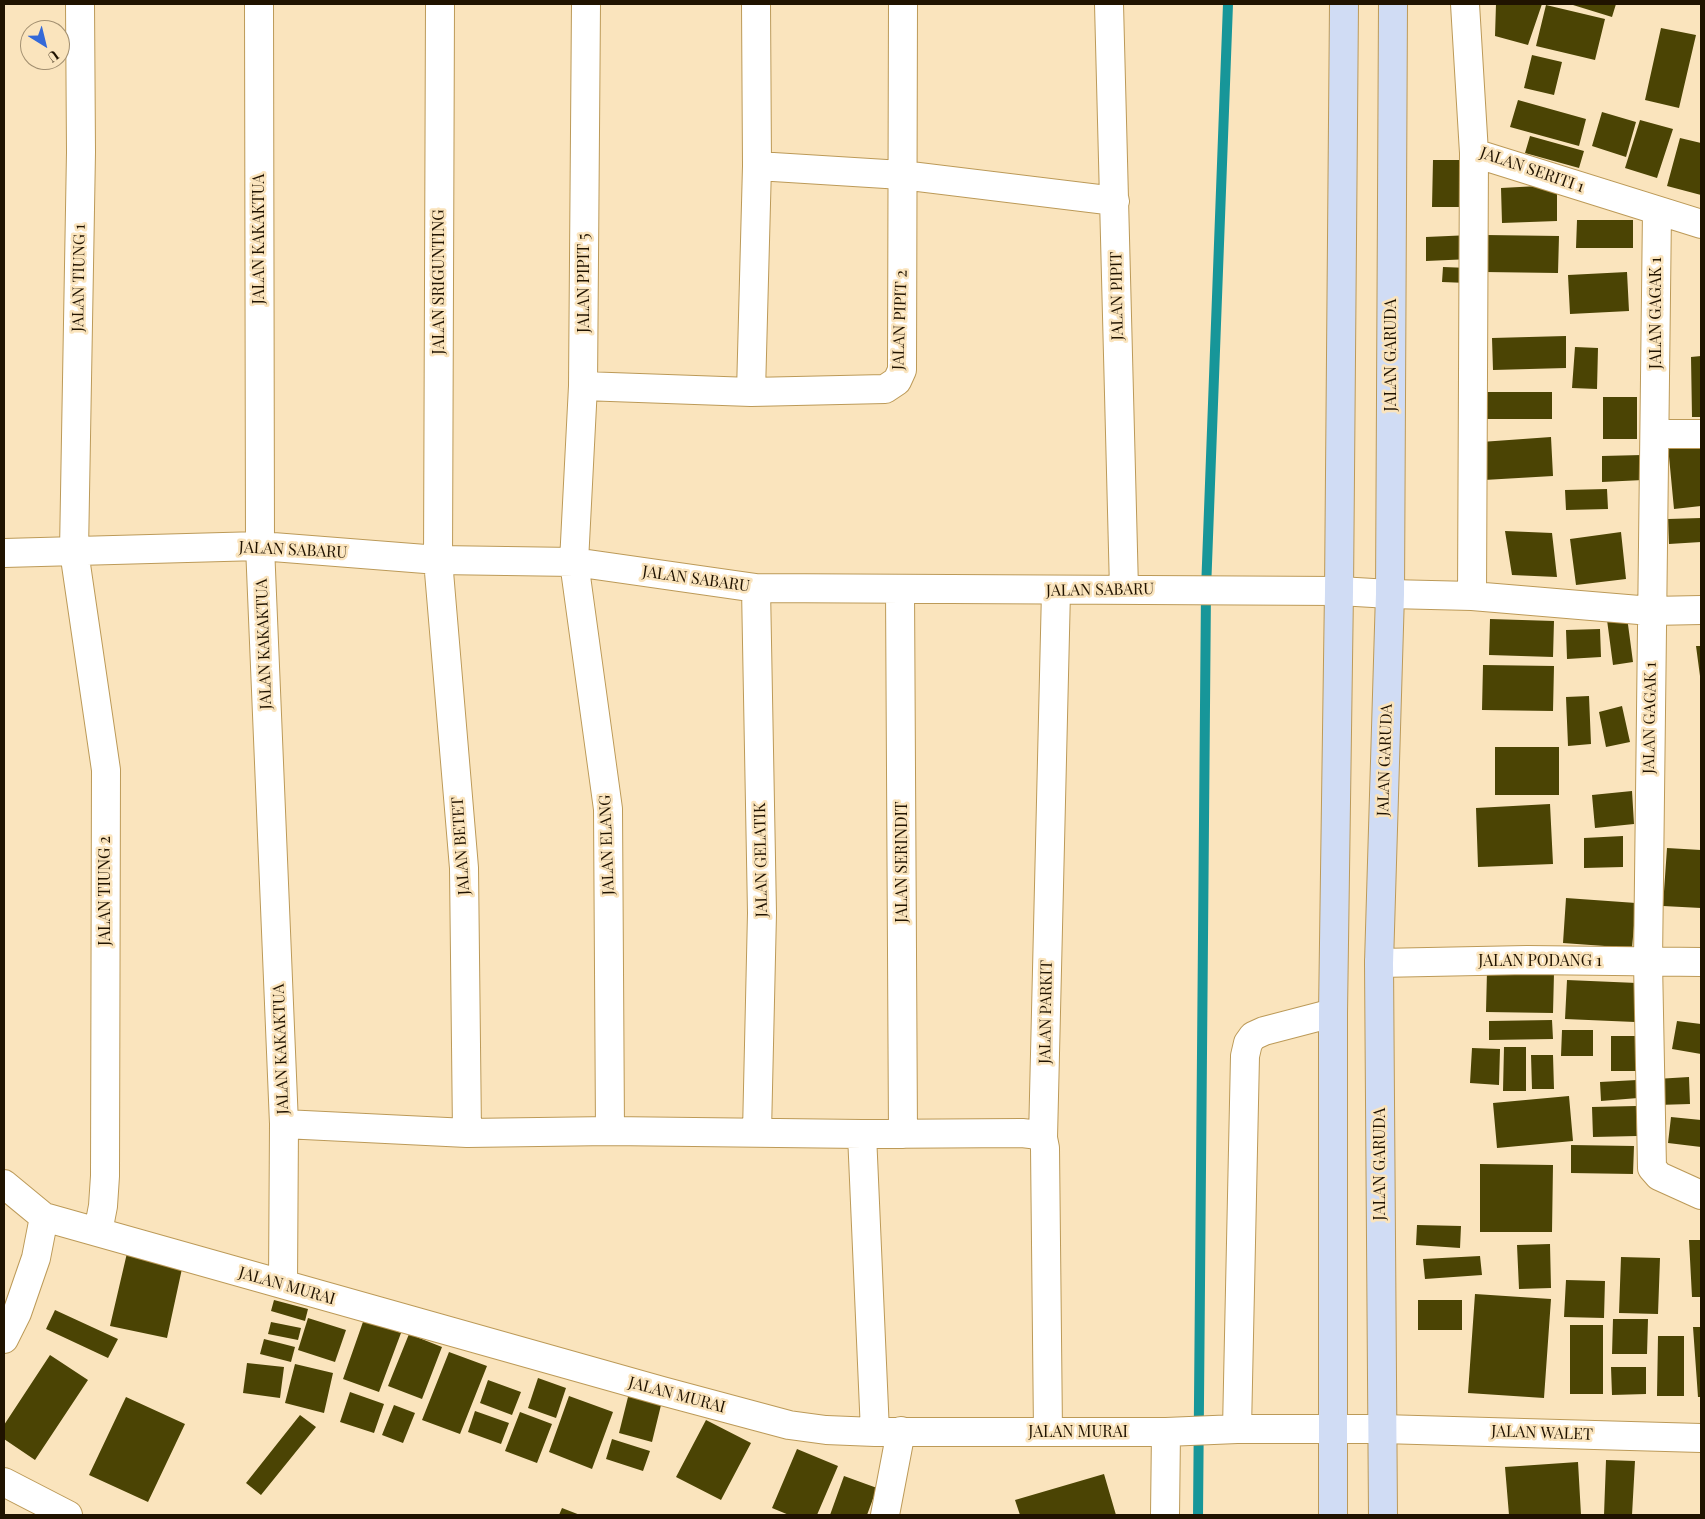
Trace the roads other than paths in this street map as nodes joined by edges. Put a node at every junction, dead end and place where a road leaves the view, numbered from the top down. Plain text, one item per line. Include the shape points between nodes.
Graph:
1 (80, 4) edge
2 (259, 4) edge
3 (440, 4) edge
4 (586, 4) edge
5 (756, 4) edge
6 (903, 4) edge
7 (1109, 4) edge
8 (1344, 4) edge
9 (1393, 4) edge
10 (1465, 4) edge
11 (1474, 153) junction
12 (757, 166) junction
13 (902, 175) junction
14 (1115, 201) junction
15 (1657, 211) junction
16 (1701, 224) edge
17 (583, 386) junction
18 (751, 392) junction
19 (1655, 434) junction
20 (1701, 434) edge
21 (260, 546) junction
22 (74, 551) junction
23 (4, 553) edge
24 (438, 560) junction
25 (574, 562) junction
26 (756, 588) junction
27 (1124, 589) junction
28 (900, 590) junction
29 (1056, 591) junction
30 (1339, 591) junction
31 (1390, 594) junction
32 (1472, 596) junction
33 (1701, 610) edge
34 (1651, 611) junction
35 (1648, 962) junction
36 (1701, 962) edge
37 (1379, 963) junction
38 (1333, 1013) junction
39 (284, 1124) junction
40 (610, 1131) junction
41 (467, 1132) junction
42 (758, 1132) junction
43 (862, 1134) junction
44 (903, 1134) junction
45 (1043, 1138) junction
46 (4, 1184) edge
47 (1701, 1195) edge
48 (44, 1218) junction
49 (98, 1232) junction
50 (283, 1284) junction
51 (4, 1339) edge
52 (1236, 1428) junction
53 (1334, 1429) junction
54 (1382, 1429) junction
55 (888, 1431) junction
56 (1048, 1432) junction
57 (1166, 1432) junction
58 (1701, 1438) edge
59 (4, 1482) edge
60 (68, 1515) edge
61 (885, 1515) edge
62 (1165, 1515) edge
63 (1333, 1515) edge
64 (1383, 1515) edge

1 - 22 street, JALAN TIUNG 1 via 81,152
2 - 21 street, JALAN KAKAKTUA
3 - 24 street, JALAN SRIGUNTING
4 - 17 street, JALAN PIPIT 5
5 - 12 street
6 - 13 street, JALAN PIPIT 2
7 - 14 street, JALAN PIPIT
8 - 30 main road
9 - 31 main road, JALAN GARUDA
10 - 11 street, JALAN SERITI 1
11 - 15 street, JALAN SERITI 1
11 - 32 street
12 - 13 street
12 - 18 street
13 - 14 street
13 - 18 street, JALAN PIPIT 2 via 902,370 897,381 885,389
14 - 27 street, JALAN PIPIT
15 - 16 street, JALAN SERITI 1
15 - 19 street, JALAN GAGAK 1
17 - 18 street, JALAN PIPIT 2
17 - 25 street, JALAN PIPIT 5
19 - 20 street
19 - 34 street, JALAN GAGAK 1
21 - 22 street, JALAN SABARU
21 - 24 street, JALAN SABARU
21 - 39 street, JALAN KAKAKTUA
22 - 23 street, JALAN SABARU
22 - 49 street, JALAN TIUNG 2 via 106,770 105,1176
24 - 25 street, JALAN SABARU
24 - 41 street, JALAN BETET via 464,868
25 - 26 street, JALAN SABARU
25 - 40 street, JALAN ELANG via 608,808
26 - 28 street, JALAN SABARU
26 - 42 street, JALAN GELATIK via 762,913
27 - 29 street, JALAN SABARU
27 - 30 street, JALAN SABARU
28 - 29 street, JALAN SABARU
28 - 44 street, JALAN SERINDIT
29 - 45 street, JALAN PARKIT
30 - 31 street, JALAN SABARU
30 - 38 main road
31 - 32 street, JALAN SABARU
31 - 37 main road, JALAN GARUDA
32 - 34 street, JALAN SABARU
33 - 34 street, JALAN SABARU
34 - 35 street, JALAN GAGAK 1
35 - 36 street, JALAN PODANG 1
35 - 37 street, JALAN PODANG 1
35 - 47 street, JALAN GAGAK 1 via 1652,1168 1659,1176
37 - 54 main road, JALAN GARUDA
38 - 52 street via 1264,1030 1248,1043 1245,1056
38 - 53 main road
39 - 41 street
39 - 50 street, JALAN KAKAKTUA
40 - 41 street
40 - 42 street
42 - 43 street
43 - 44 street
43 - 55 street
44 - 45 street via 1022,1133
45 - 56 street, JALAN PARKIT via 1046,1148
46 - 48 street, JALAN MURAI
48 - 49 street, JALAN MURAI
48 - 51 street via 36,1258 18,1313
49 - 50 street, JALAN MURAI
50 - 55 street, JALAN MURAI via 789,1425 826,1430
52 - 53 street, JALAN MURAI
52 - 57 street, JALAN MURAI
53 - 54 street, JALAN MURAI
53 - 63 main road
54 - 58 street, JALAN WALET
54 - 64 main road, JALAN GARUDA
55 - 56 street, JALAN MURAI
55 - 61 street
56 - 57 street, JALAN MURAI
57 - 62 street
59 - 60 street

